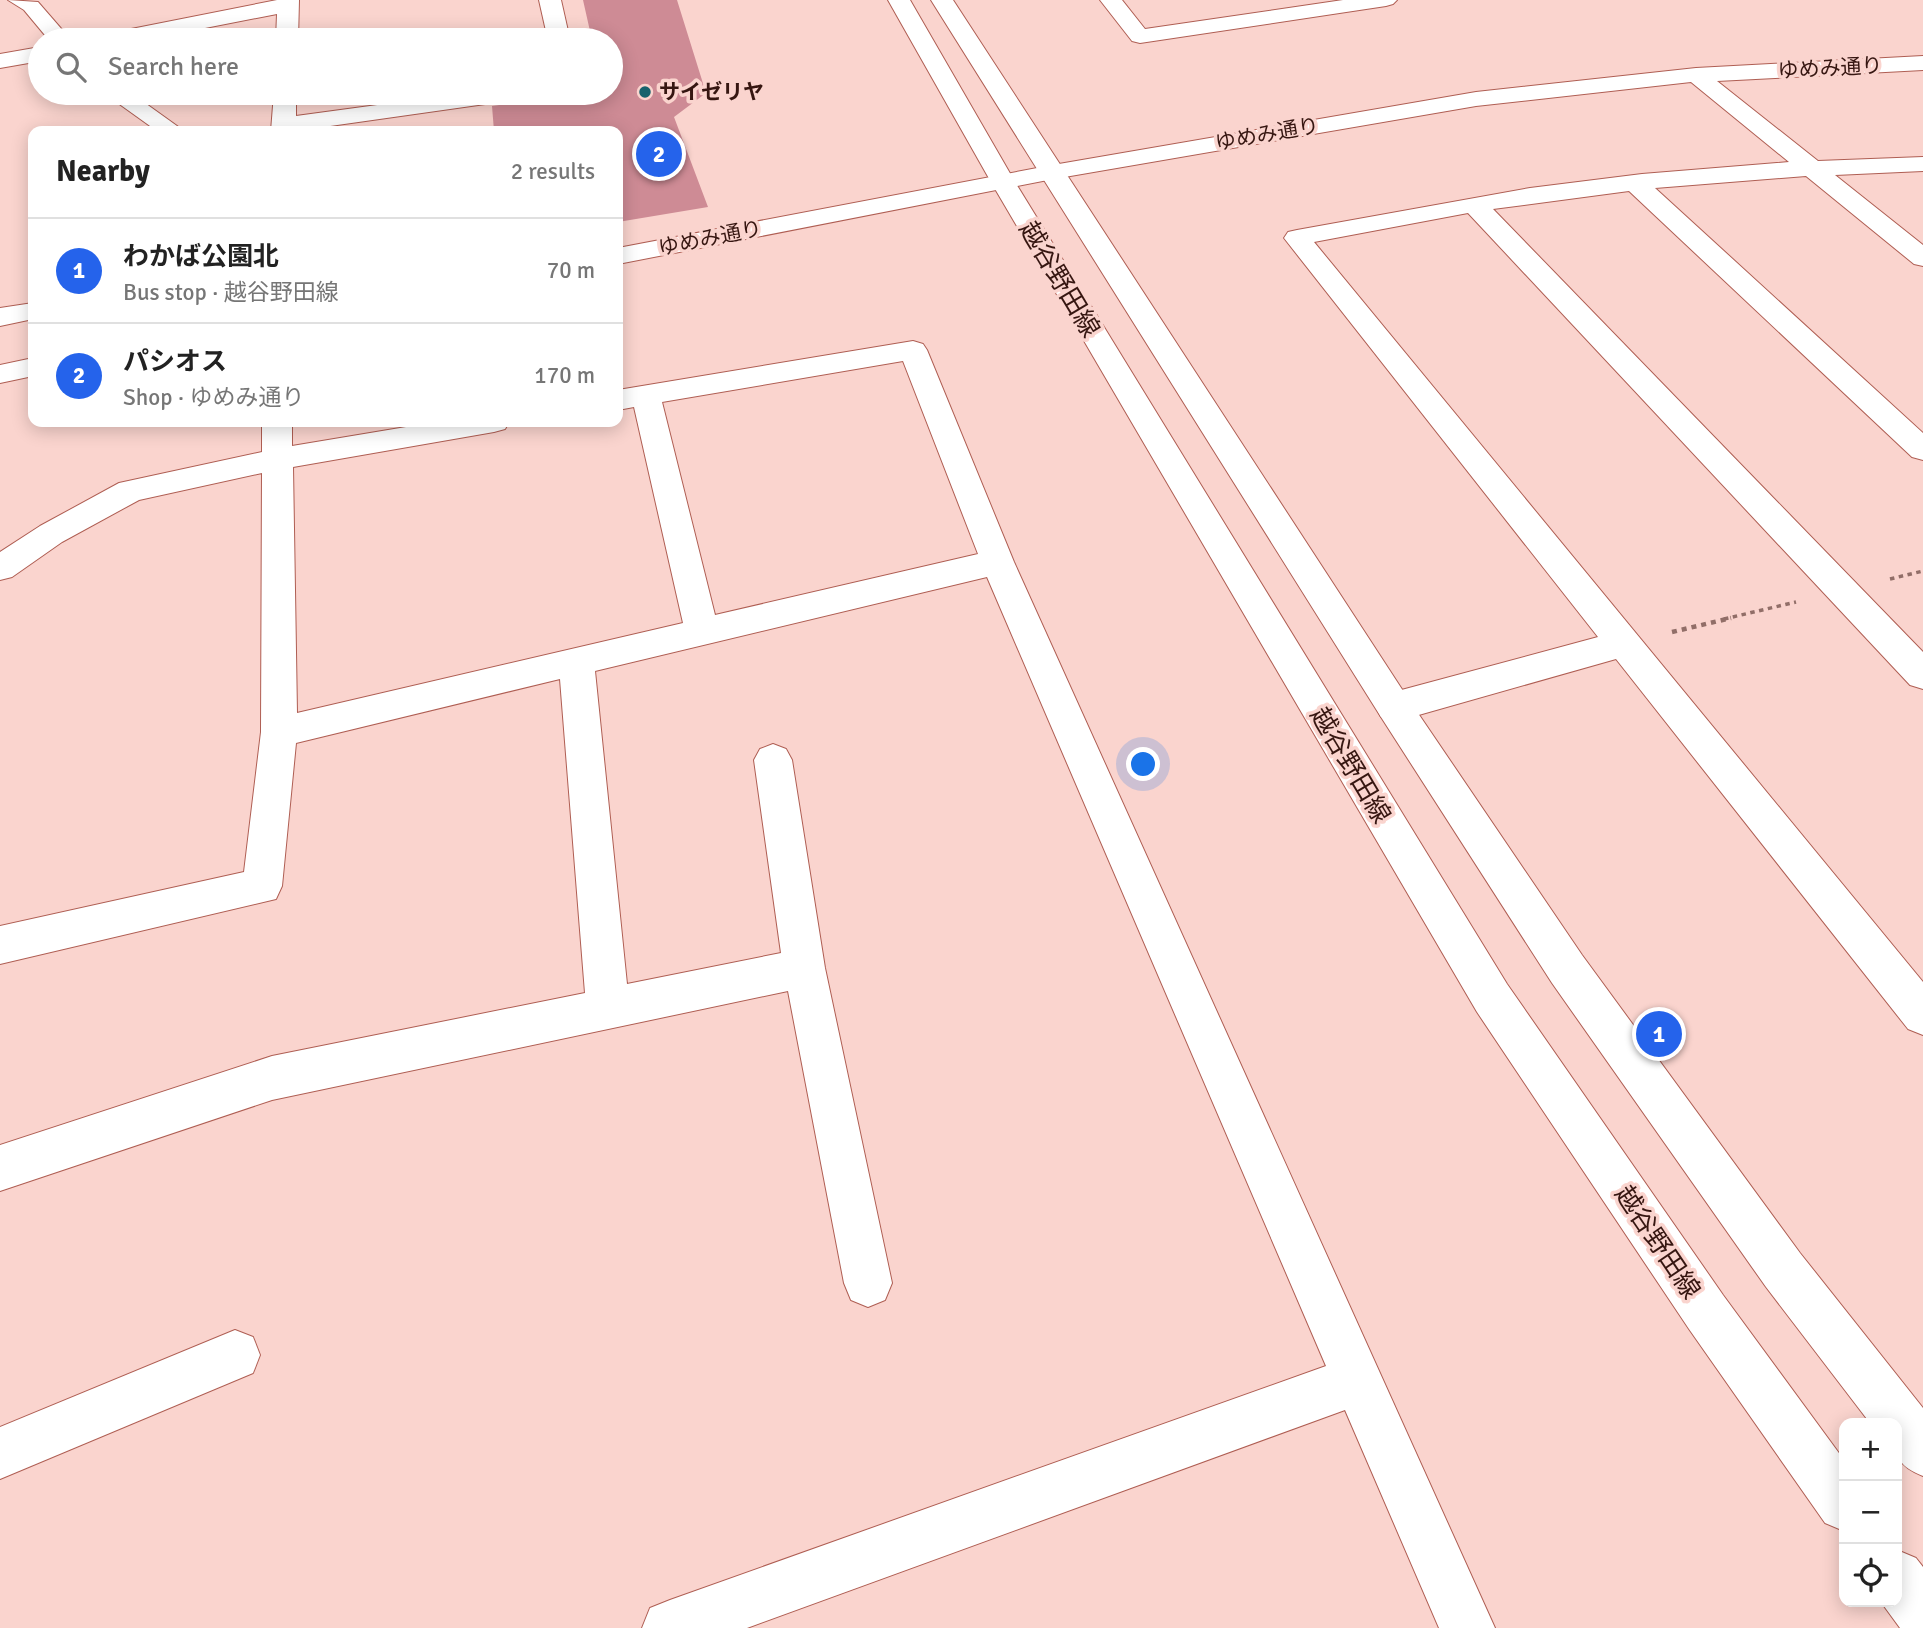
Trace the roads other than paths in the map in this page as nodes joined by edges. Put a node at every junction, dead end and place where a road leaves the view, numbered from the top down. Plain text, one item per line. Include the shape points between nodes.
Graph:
1 (19, 0) edge
2 (551, 0) edge
3 (900, 0) edge
4 (942, 0) edge
5 (1111, 0) edge
6 (1259, 0) edge
7 (1386, 0) edge
8 (288, 3) edge
9 (1275, 16) junction
10 (50, 28) edge
11 (168, 28) edge
12 (287, 28) edge
13 (557, 28) edge
14 (28, 56) edge
15 (0, 61) edge
16 (1923, 64) edge
17 (1696, 75) junction
18 (134, 105) edge
19 (284, 105) edge
20 (435, 105) edge
21 (165, 126) edge
22 (283, 126) edge
23 (296, 126) edge
24 (1923, 164) edge
25 (1810, 167) junction
26 (1053, 172) junction
27 (1003, 182) junction
28 (1635, 183) junction
29 (1474, 204) junction
30 (623, 255) edge
31 (1923, 258) edge
32 (28, 312) edge
33 (0, 317) edge
34 (28, 368) edge
35 (0, 374) edge
36 (632, 398) edge
37 (277, 427) edge
38 (465, 427) edge
39 (1923, 450) edge
40 (277, 459) junction
41 (997, 562) junction
42 (0, 568) edge
43 (702, 631) junction
44 (1623, 644) junction
45 (576, 662) junction
46 (1923, 675) edge
47 (1394, 707) junction
48 (279, 732) junction
49 (774, 760) dead end
50 (0, 945) edge
51 (804, 968) junction
52 (608, 1009) junction
53 (1923, 1015) edge
54 (0, 1168) edge
55 (868, 1283) dead end
56 (235, 1354) dead end
57 (1358, 1380) junction
58 (1923, 1450) edge
59 (0, 1453) edge
60 (1839, 1497) edge
61 (1902, 1584) edge
62 (1923, 1613) edge
63 (670, 1628) edge
64 (1467, 1628) edge

1 - 10 street via 31,6
2 - 13 street
3 - 27 street, 越谷野田線
4 - 26 street, 越谷野田線
5 - 9 street via 1140,36
6 - 9 street
7 - 9 street
8 - 11 street
8 - 12 street
14 - 15 street
16 - 17 street, ゆめみ通り
17 - 25 street
17 - 26 street, ゆめみ通り via 1463,100
18 - 21 street
19 - 22 street
20 - 23 street
24 - 25 street
25 - 28 street
25 - 31 street
26 - 27 street, ゆめみ通り
26 - 47 street, 越谷野田線
27 - 30 street, ゆめみ通り
27 - 60 street, 越谷野田線 via 1492,998 1706,1312
28 - 29 street
28 - 39 street
29 - 44 street via 1297,238
29 - 46 street
32 - 33 street
34 - 35 street
36 - 41 street via 913,350
36 - 43 street
37 - 40 street
38 - 40 street
40 - 42 street via 130,491
40 - 48 street
41 - 43 street
41 - 57 street
43 - 45 street
44 - 47 street
44 - 53 street
45 - 48 street
45 - 52 street
47 - 58 street, 越谷野田線 via 1567,969 1783,1269
48 - 50 street via 262,886
49 - 51 street
51 - 52 street
51 - 55 street
52 - 54 street via 272,1078
56 - 59 street
57 - 63 street
57 - 64 street
61 - 62 street

